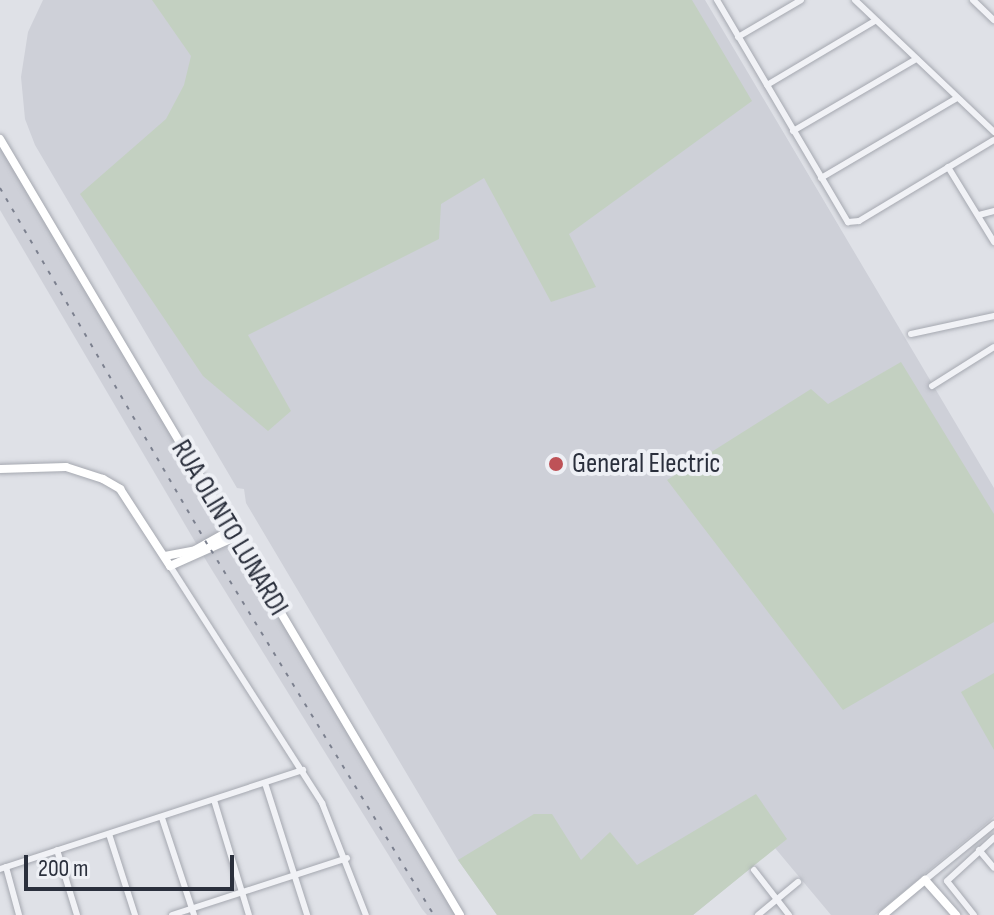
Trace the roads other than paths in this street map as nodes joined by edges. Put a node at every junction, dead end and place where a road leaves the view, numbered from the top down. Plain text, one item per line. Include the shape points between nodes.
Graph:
1 (717, 0) edge
2 (801, 0) edge
3 (855, 0) edge
4 (973, 0) edge
5 (994, 20) edge
6 (875, 21) junction
7 (738, 37) junction
8 (916, 59) junction
9 (767, 85) junction
10 (957, 98) junction
11 (793, 131) junction
12 (994, 132) edge
13 (0, 139) edge
14 (994, 140) edge
15 (948, 167) junction
16 (821, 178) junction
17 (994, 211) edge
18 (979, 215) junction
19 (994, 242) edge
20 (994, 316) edge
21 (911, 334) dead end
22 (994, 347) edge
23 (932, 386) dead end
24 (0, 469) edge
25 (233, 533) junction
26 (153, 535) junction
27 (175, 552) junction
28 (165, 556) junction
29 (181, 564) junction
30 (170, 566) junction
31 (180, 580) junction
32 (303, 770) junction
33 (265, 783) junction
34 (214, 800) junction
35 (162, 818) junction
36 (994, 824) edge
37 (109, 834) junction
38 (994, 838) edge
39 (57, 850) junction
40 (979, 850) junction
41 (347, 858) junction
42 (3, 868) edge
43 (994, 868) edge
44 (754, 870) dead end
45 (293, 874) junction
46 (925, 880) junction
47 (798, 882) dead end
48 (242, 892) junction
49 (777, 899) junction
50 (193, 912) edge
51 (19, 915) edge
52 (77, 915) edge
53 (135, 915) edge
54 (172, 915) edge
55 (249, 915) edge
56 (307, 915) edge
57 (366, 915) edge
58 (460, 915) edge
59 (758, 915) edge
60 (789, 915) edge
61 (883, 915) edge
62 (956, 915) edge
63 (974, 915) edge

1 - 7 street
2 - 7 street
3 - 6 street
4 - 5 street
6 - 8 street
6 - 9 street
7 - 9 street
8 - 10 street
8 - 11 street
9 - 11 street
10 - 12 street
10 - 16 street
11 - 16 street
13 - 25 street, RUA OLINTO LUNARDI
14 - 15 street
15 - 16 street via 859,221 844,219
15 - 18 street
17 - 18 street
18 - 19 street
20 - 21 street
22 - 23 street
24 - 26 street via 79,469 120,489
25 - 27 street via 195,550
25 - 29 street
25 - 58 street, RUA OLINTO LUNARDI
26 - 27 street
26 - 28 street
27 - 28 street
27 - 29 street
28 - 30 street
29 - 30 street
29 - 31 street
30 - 31 street
31 - 32 street
32 - 33 street
32 - 41 street
33 - 34 street
33 - 45 street
34 - 35 street
34 - 48 street
35 - 37 street
35 - 50 street
36 - 46 street
37 - 39 street
37 - 53 street
38 - 40 street
39 - 42 street
39 - 52 street
40 - 43 street
40 - 63 street via 947,881
41 - 45 street
41 - 57 street
42 - 51 street
44 - 49 street
45 - 48 street
45 - 56 street
46 - 61 street
46 - 62 street
47 - 49 street
48 - 50 street
48 - 55 street
49 - 59 street
49 - 60 street
50 - 54 street

